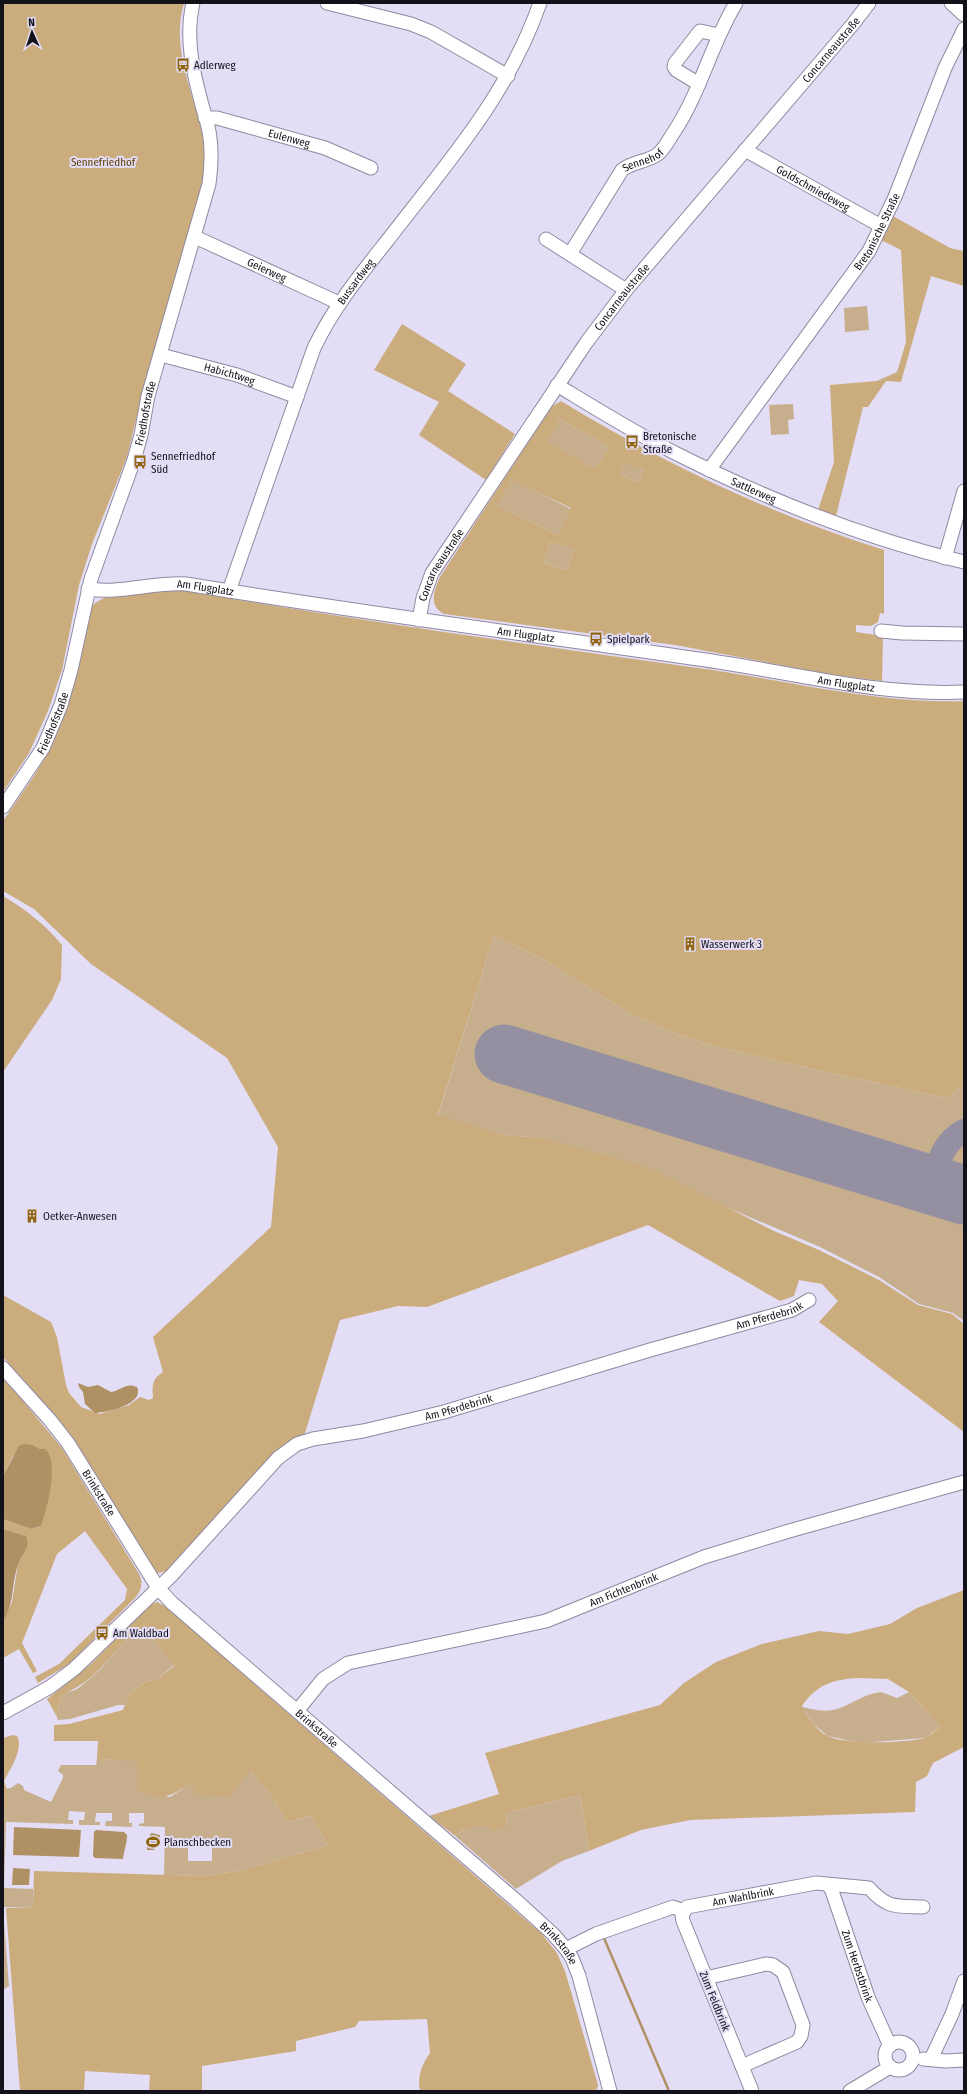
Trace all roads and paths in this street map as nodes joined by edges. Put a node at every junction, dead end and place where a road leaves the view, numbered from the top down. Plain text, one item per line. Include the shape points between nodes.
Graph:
1 (193, 3) edge
2 (327, 3) edge
3 (540, 3) edge
4 (736, 3) edge
5 (869, 3) edge
6 (951, 3) edge
7 (964, 15) edge
8 (964, 29) edge
9 (719, 35) junction
10 (508, 76) junction
11 (700, 84) junction
12 (205, 118) junction
13 (745, 150) junction
14 (371, 168) dead end
15 (881, 226) junction
16 (195, 236) junction
17 (546, 239) dead end
18 (570, 254) junction
19 (626, 290) junction
20 (339, 303) junction
21 (161, 355) junction
22 (557, 385) junction
23 (297, 397) junction
24 (709, 470) junction
25 (964, 491) edge
26 (945, 558) junction
27 (964, 562) edge
28 (88, 589) junction
29 (229, 591) junction
30 (419, 620) junction
31 (881, 630) dead end
32 (964, 634) edge
33 (964, 692) edge
34 (3, 808) edge
35 (809, 1300) dead end
36 (3, 1368) edge
37 (964, 1482) edge
38 (158, 1588) junction
39 (297, 1711) junction
40 (3, 1713) edge
41 (829, 1886) junction
42 (923, 1907) dead end
43 (684, 1911) junction
44 (566, 1948) junction
45 (706, 1978) junction
46 (964, 1981) edge
47 (890, 2046) junction
48 (913, 2058) junction
49 (931, 2059) junction
50 (964, 2060) edge
51 (742, 2066) junction
52 (890, 2067) junction
53 (610, 2091) edge
54 (752, 2091) edge
55 (850, 2091) edge

1 - 12 street, Friedhofstraße via 189,29 191,60
2 - 10 street via 411,24 431,32
3 - 10 street, Bussardweg via 521,52
4 - 9 street, Sennehof
5 - 13 street, Concarneaustraße
6 - 7 street
8 - 15 street, Bretonische Straße via 945,68 895,197
9 - 11 street, Sennehof
9 - 11 street via 700,31 675,63 676,70
10 - 20 street, Bussardweg via 484,116
11 - 18 street, Sennehof via 687,112 663,148 650,158 628,165 622,170
12 - 14 street, Eulenweg via 217,118 325,148
12 - 16 street, Friedhofstraße via 210,137 211,168
13 - 15 street, Goldschmiedeweg
13 - 19 street, Concarneaustraße
15 - 24 street, Bretonische Straße via 865,257
16 - 20 street, Geierweg
16 - 21 street, Friedhofstraße
17 - 18 street
18 - 19 street
19 - 22 street, Concarneaustraße
20 - 23 street, Bussardweg via 314,348
21 - 23 street, Habichtweg via 236,375
21 - 28 street, Friedhofstraße via 148,396 133,464 102,544
22 - 24 street, Sattlerweg via 636,433
22 - 30 street, Concarneaustraße via 432,573 423,598
23 - 29 street, Bussardweg
24 - 26 street, Sattlerweg via 825,520
25 - 26 street
26 - 27 street, Sattlerweg
28 - 29 street, Am Flugplatz via 104,590 172,583
28 - 34 street, Friedhofstraße via 72,670 54,724 43,748
29 - 30 street, Am Flugplatz
30 - 33 street, Am Flugplatz via 746,666 873,688
31 - 32 street
35 - 38 street, Am Pferdebrink via 792,1310 444,1412 297,1444 278,1458
36 - 38 street, Brinkstraße via 68,1443
37 - 39 street, Am Fichtenbrink via 704,1557 546,1621 348,1663 323,1679
38 - 39 street, Brinkstraße
38 - 40 street via 61,1680
39 - 44 street, Brinkstraße via 519,1903
41 - 42 street, Am Wahlbrink via 869,1888 881,1900 893,1906
41 - 43 street, Am Wahlbrink via 816,1883 693,1905
41 - 47 street, Zum Herbstbrink via 868,1997
43 - 44 street, Am Wahlbrink via 673,1908 596,1934
43 - 45 street, Zum Feldbrink via 683,1921
44 - 53 street, Brinkstraße via 579,1976
45 - 51 street, Zum Feldbrink
45 - 51 street via 766,1964 773,1965 783,1972 803,2025 802,2036 797,2042
46 - 49 street
47 - 48 street via 897,2042 906,2045
47 - 52 street via 885,2056
48 - 49 street
48 - 52 street via 904,2069
49 - 50 street
51 - 54 street, Zum Feldbrink
52 - 55 street

